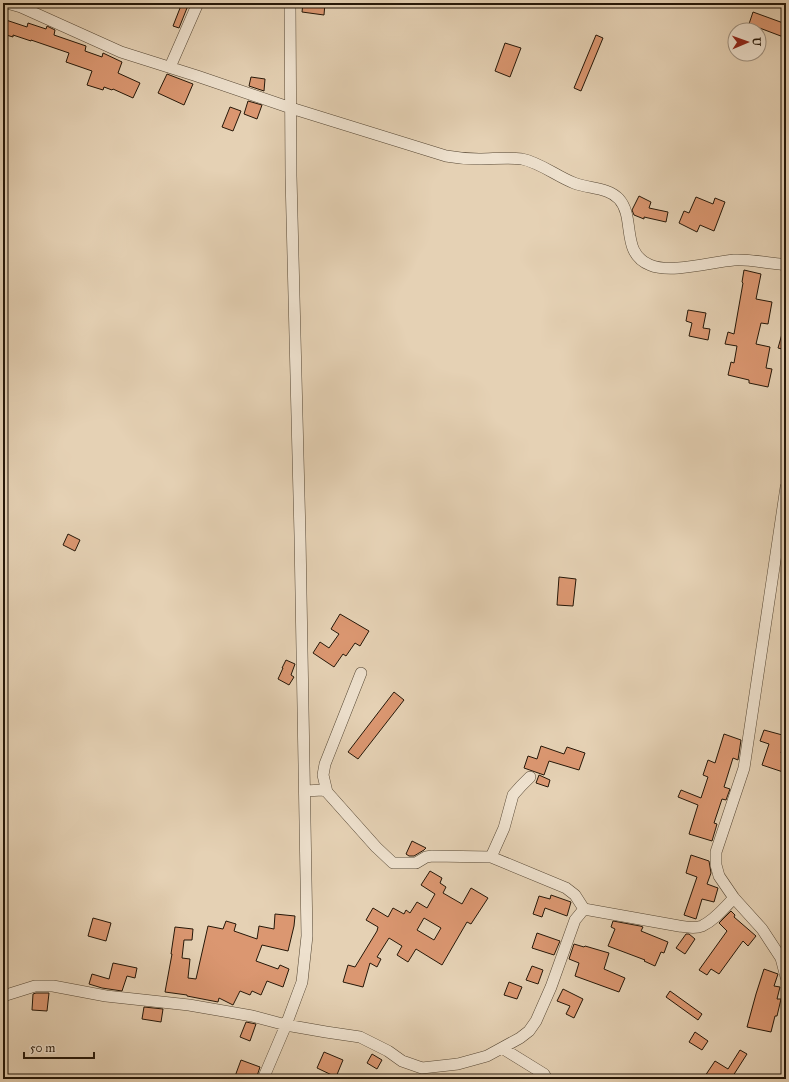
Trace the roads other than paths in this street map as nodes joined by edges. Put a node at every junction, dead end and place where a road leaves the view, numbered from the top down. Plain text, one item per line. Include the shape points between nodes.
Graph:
1 (7, 3) edge
2 (198, 3) edge
3 (290, 3) edge
4 (170, 67) junction
5 (291, 108) junction
6 (786, 266) edge
7 (786, 487) edge
8 (361, 673) dead end
9 (530, 777) dead end
10 (305, 791) junction
11 (327, 792) junction
12 (491, 856) junction
13 (734, 898) junction
14 (584, 909) junction
15 (786, 977) edge
16 (3, 996) edge
17 (286, 1025) junction
18 (502, 1048) junction
19 (263, 1079) edge
20 (547, 1079) edge

1 - 4 street via 121,52
2 - 4 street
3 - 5 street
4 - 5 street
5 - 6 street via 446,156 464,159 522,159 574,183 604,190 620,200 625,208 632,247 648,265 659,268 679,267 736,260
5 - 10 street
7 - 13 street via 744,768 716,852 719,876
8 - 11 street via 325,764 323,775
9 - 12 street via 513,795 504,828
10 - 11 street
10 - 17 street via 307,936 302,982
11 - 12 street via 393,863 416,863 432,856
12 - 14 street via 566,888 575,895
13 - 14 street via 716,916 701,926 691,927
13 - 15 street via 762,929 781,958
14 - 18 street via 575,920 536,1021 529,1031
16 - 17 street via 35,986 53,986 106,996 189,1004
17 - 18 street via 360,1037 388,1050 402,1061 422,1068 458,1064 487,1056
17 - 19 street
18 - 20 street via 544,1074

